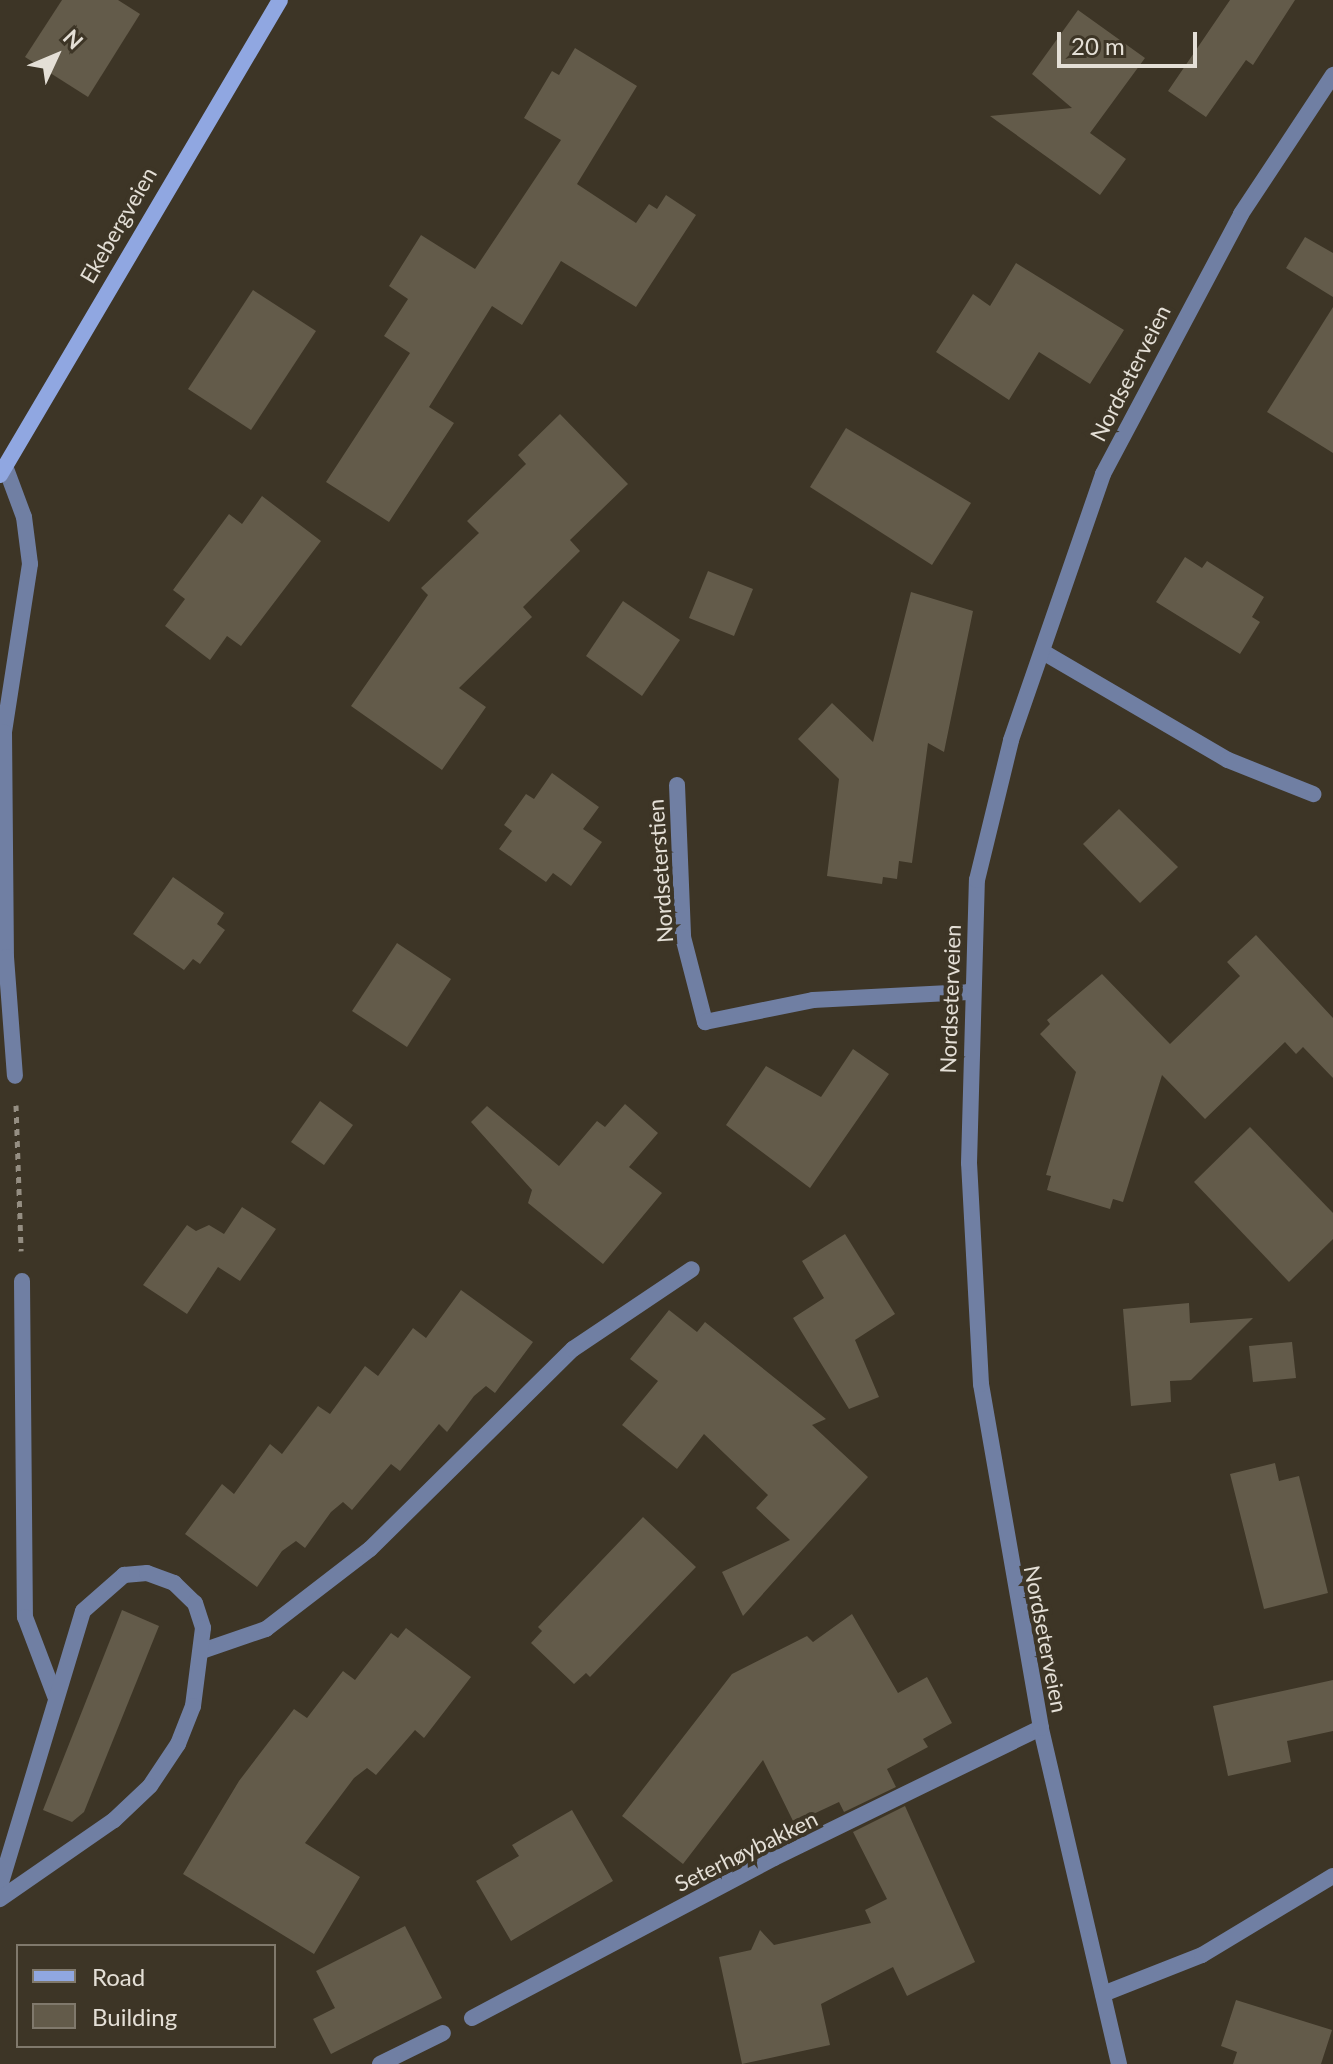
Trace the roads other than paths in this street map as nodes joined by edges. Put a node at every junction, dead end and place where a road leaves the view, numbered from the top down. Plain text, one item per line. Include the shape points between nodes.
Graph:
1 (280, 0) edge
2 (1333, 75) edge
3 (3, 470) edge
4 (1043, 652) junction
5 (677, 785) dead end
6 (1313, 794) dead end
7 (969, 992) junction
8 (15, 1076) road end
9 (692, 1269) dead end
10 (22, 1281) road end
11 (202, 1651) junction
12 (55, 1696) junction
13 (1041, 1728) junction
14 (1333, 1876) edge
15 (0, 1886) edge
16 (0, 1899) edge
17 (1103, 1994) junction
18 (472, 2018) dead end
19 (443, 2033) dead end
20 (380, 2064) edge
21 (1119, 2064) edge

1 - 3 main road, Ekebergveien
2 - 4 street, Nordseterveien via 1241,214 1162,354 1103,474
3 - 8 street via 24,517 30,564 4,732 6,957
4 - 6 street via 1228,760
4 - 7 street, Nordseterveien via 1011,740 977,880
5 - 7 street, Nordseterstien via 683,937 705,1022 813,1000
7 - 13 street, Nordseterveien via 969,1163 980,1370 1000,1519
9 - 11 street via 573,1349 370,1549 266,1629
10 - 12 street via 25,1617
11 - 12 street via 203,1628 195,1603 181,1589 147,1573 124,1575 83,1611
11 - 16 street via 193,1706 178,1744 150,1786 71,1852
12 - 15 street
13 - 17 street, Nordseterveien
13 - 18 street, Seterhøybakken via 774,1858
14 - 17 street via 1202,1955
17 - 21 street, Nordseterveien
19 - 20 street

